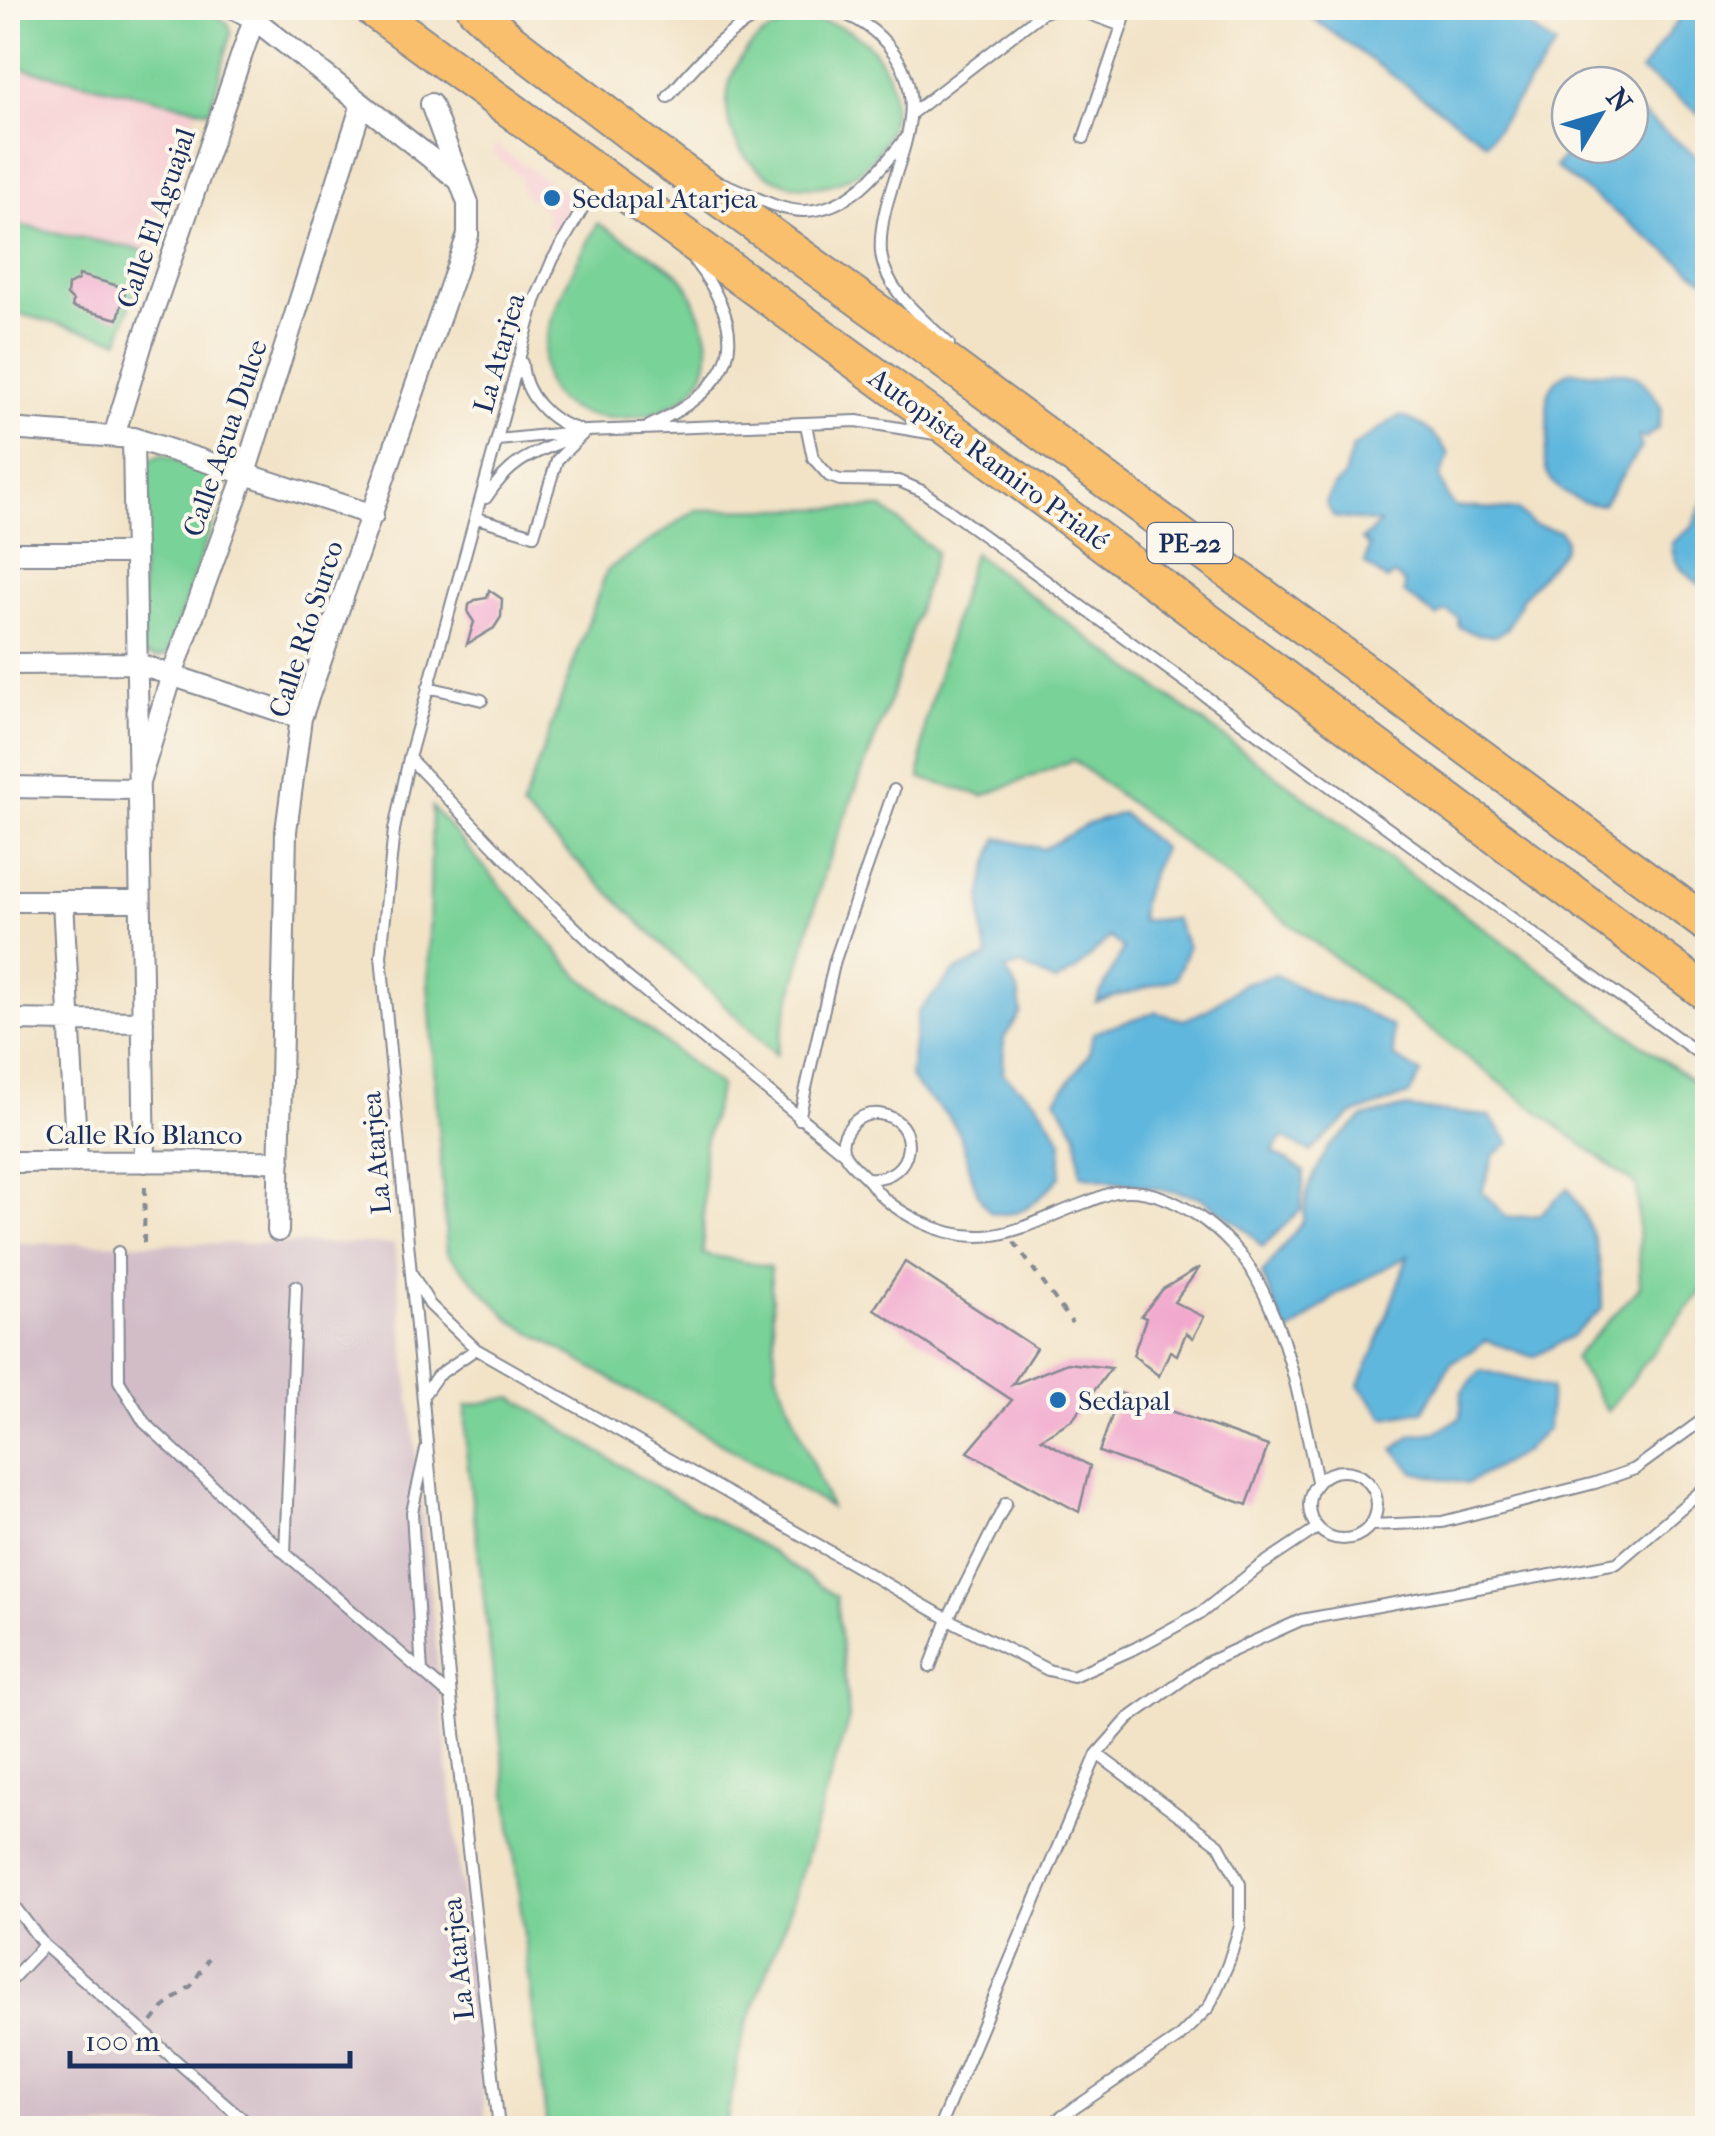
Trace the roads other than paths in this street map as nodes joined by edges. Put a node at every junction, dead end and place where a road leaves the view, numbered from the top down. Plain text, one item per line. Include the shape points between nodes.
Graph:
1 (234, 8) edge
2 (342, 8) edge
3 (371, 8) edge
4 (411, 8) edge
5 (780, 8) edge
6 (826, 8) edge
7 (1056, 8) edge
8 (1073, 8) edge
9 (1128, 8) edge
10 (476, 16) edge
11 (254, 19) junction
12 (1122, 26) junction
13 (668, 97) dead end
14 (362, 104) junction
15 (431, 104) dead end
16 (509, 105) junction
17 (912, 113) junction
18 (907, 136) junction
19 (1084, 138) dead end
20 (670, 163) junction
21 (461, 182) junction
22 (587, 201) dead end
23 (641, 202) junction
24 (522, 352) junction
25 (1026, 424) junction
26 (806, 425) junction
27 (8, 429) edge
28 (644, 429) junction
29 (586, 432) junction
30 (123, 437) junction
31 (498, 440) junction
32 (974, 447) junction
33 (245, 473) junction
34 (481, 505) junction
35 (373, 514) junction
36 (477, 518) junction
37 (8, 553) edge
38 (134, 554) junction
39 (135, 663) junction
40 (8, 664) edge
41 (172, 675) junction
42 (428, 687) junction
43 (482, 700) dead end
44 (301, 718) junction
45 (409, 758) junction
46 (8, 787) edge
47 (137, 788) junction
48 (894, 790) dead end
49 (8, 901) edge
50 (64, 901) junction
51 (139, 901) junction
52 (1708, 925) edge
53 (1708, 994) edge
54 (8, 1020) edge
55 (70, 1021) junction
56 (143, 1022) junction
57 (1708, 1060) edge
58 (799, 1119) junction
59 (844, 1153) junction
60 (280, 1161) junction
61 (8, 1162) edge
62 (77, 1162) junction
63 (145, 1162) junction
64 (868, 1178) junction
65 (278, 1231) dead end
66 (118, 1252) dead end
67 (410, 1268) junction
68 (296, 1286) dead end
69 (476, 1349) junction
70 (424, 1394) junction
71 (1708, 1416) edge
72 (428, 1440) junction
73 (1317, 1481) junction
74 (1708, 1484) edge
75 (1006, 1503) dead end
76 (1371, 1525) junction
77 (1317, 1528) junction
78 (285, 1554) junction
79 (948, 1619) junction
80 (930, 1667) dead end
81 (422, 1672) junction
82 (451, 1697) junction
83 (1097, 1754) junction
84 (8, 1898) edge
85 (44, 1945) junction
86 (8, 1983) edge
87 (253, 2128) edge
88 (499, 2128) edge
89 (939, 2128) edge
90 (1046, 2128) edge

1 - 11 street
2 - 16 highway via 432,76
3 - 16 highway
4 - 16 highway via 449,35
5 - 13 lane via 737,27
6 - 17 lane via 858,19 891,48 907,74
7 - 17 lane via 1042,12
8 - 12 lane
9 - 12 lane
10 - 20 highway, Autopista Ramiro Prialé / PE-22
11 - 14 street
11 - 30 street, Calle El Aguajal via 144,340
12 - 19 lane
14 - 21 street
14 - 33 street, Calle Agua Dulce
15 - 21 street, Calle Río Surco
16 - 23 highway, Autopista Ramiro Prialé / PE-22
17 - 18 lane
18 - 20 lane via 856,192 804,210
18 - 25 lane via 884,217 887,273
20 - 25 highway, Autopista Ramiro Prialé / PE-22
21 - 35 street, Calle Río Surco via 468,235
22 - 24 lane, La Atarjea via 553,259
23 - 28 lane via 712,285 730,333 726,362 711,388
23 - 32 highway, Autopista Ramiro Prialé / PE-22
24 - 29 lane via 527,384 543,410
24 - 31 lane, La Atarjea
25 - 52 highway, Autopista Ramiro Prialé / PE-22
26 - 28 lane
26 - 32 lane via 900,426
26 - 57 lane via 813,458 829,476 899,481 922,491
27 - 30 street
28 - 29 lane
29 - 31 lane
29 - 34 lane via 517,461
29 - 36 lane via 556,460 534,535
30 - 33 street
30 - 38 street, Calle Agua Dulce
31 - 34 lane, La Atarjea
32 - 53 highway, Autopista Ramiro Prialé / PE-22
33 - 35 street
33 - 41 street, Calle Agua Dulce
34 - 36 lane, La Atarjea
35 - 44 street, Calle Río Surco
36 - 42 lane, La Atarjea
37 - 38 street
38 - 39 street, Calle Agua Dulce
39 - 40 street
39 - 41 street
39 - 47 street, Calle Agua Dulce
41 - 44 street
41 - 47 street, Calle Agua Dulce
42 - 43 lane
42 - 45 lane, La Atarjea
44 - 60 street, Calle Río Surco via 286,831
45 - 58 lane via 627,977
45 - 67 lane, La Atarjea via 381,956
46 - 47 street
47 - 51 street, Calle Agua Dulce
48 - 58 lane via 835,960
49 - 50 street
50 - 51 street
50 - 55 street
51 - 56 street, Calle Agua Dulce
54 - 55 street
55 - 56 street
55 - 62 street
56 - 63 street, Calle Agua Dulce
58 - 59 lane
59 - 64 lane
59 - 64 lane via 846,1133 860,1118 881,1114 899,1124 908,1142 904,1162 889,1176
60 - 63 street, Calle Río Blanco
60 - 65 street, Calle Río Surco
61 - 62 street, Calle Río Blanco
62 - 63 street, Calle Río Blanco
64 - 73 lane via 905,1214 952,1234 1010,1234 1117,1192 1158,1197 1189,1210 1228,1237 1256,1278 1292,1368
66 - 78 lane via 119,1381 127,1396 144,1422
67 - 69 lane via 430,1305
67 - 70 lane, La Atarjea
68 - 78 lane
69 - 70 lane via 437,1376
69 - 79 lane
70 - 72 lane, La Atarjea
71 - 76 lane via 1635,1469 1596,1484 1442,1522
72 - 81 lane via 412,1512
72 - 82 lane, La Atarjea
73 - 76 lane via 1344,1470 1370,1483 1377,1512
73 - 77 lane via 1308,1504
74 - 83 lane via 1617,1563 1301,1620 1206,1664 1128,1719
75 - 79 lane
76 - 77 lane via 1345,1540
77 - 79 lane via 1202,1612 1073,1676
78 - 81 lane
79 - 80 lane
81 - 82 lane
82 - 88 lane, La Atarjea
83 - 89 lane
83 - 90 lane via 1219,1845 1240,1884 1240,1926 1208,2008 1178,2038
84 - 85 lane
85 - 86 lane
85 - 87 lane

